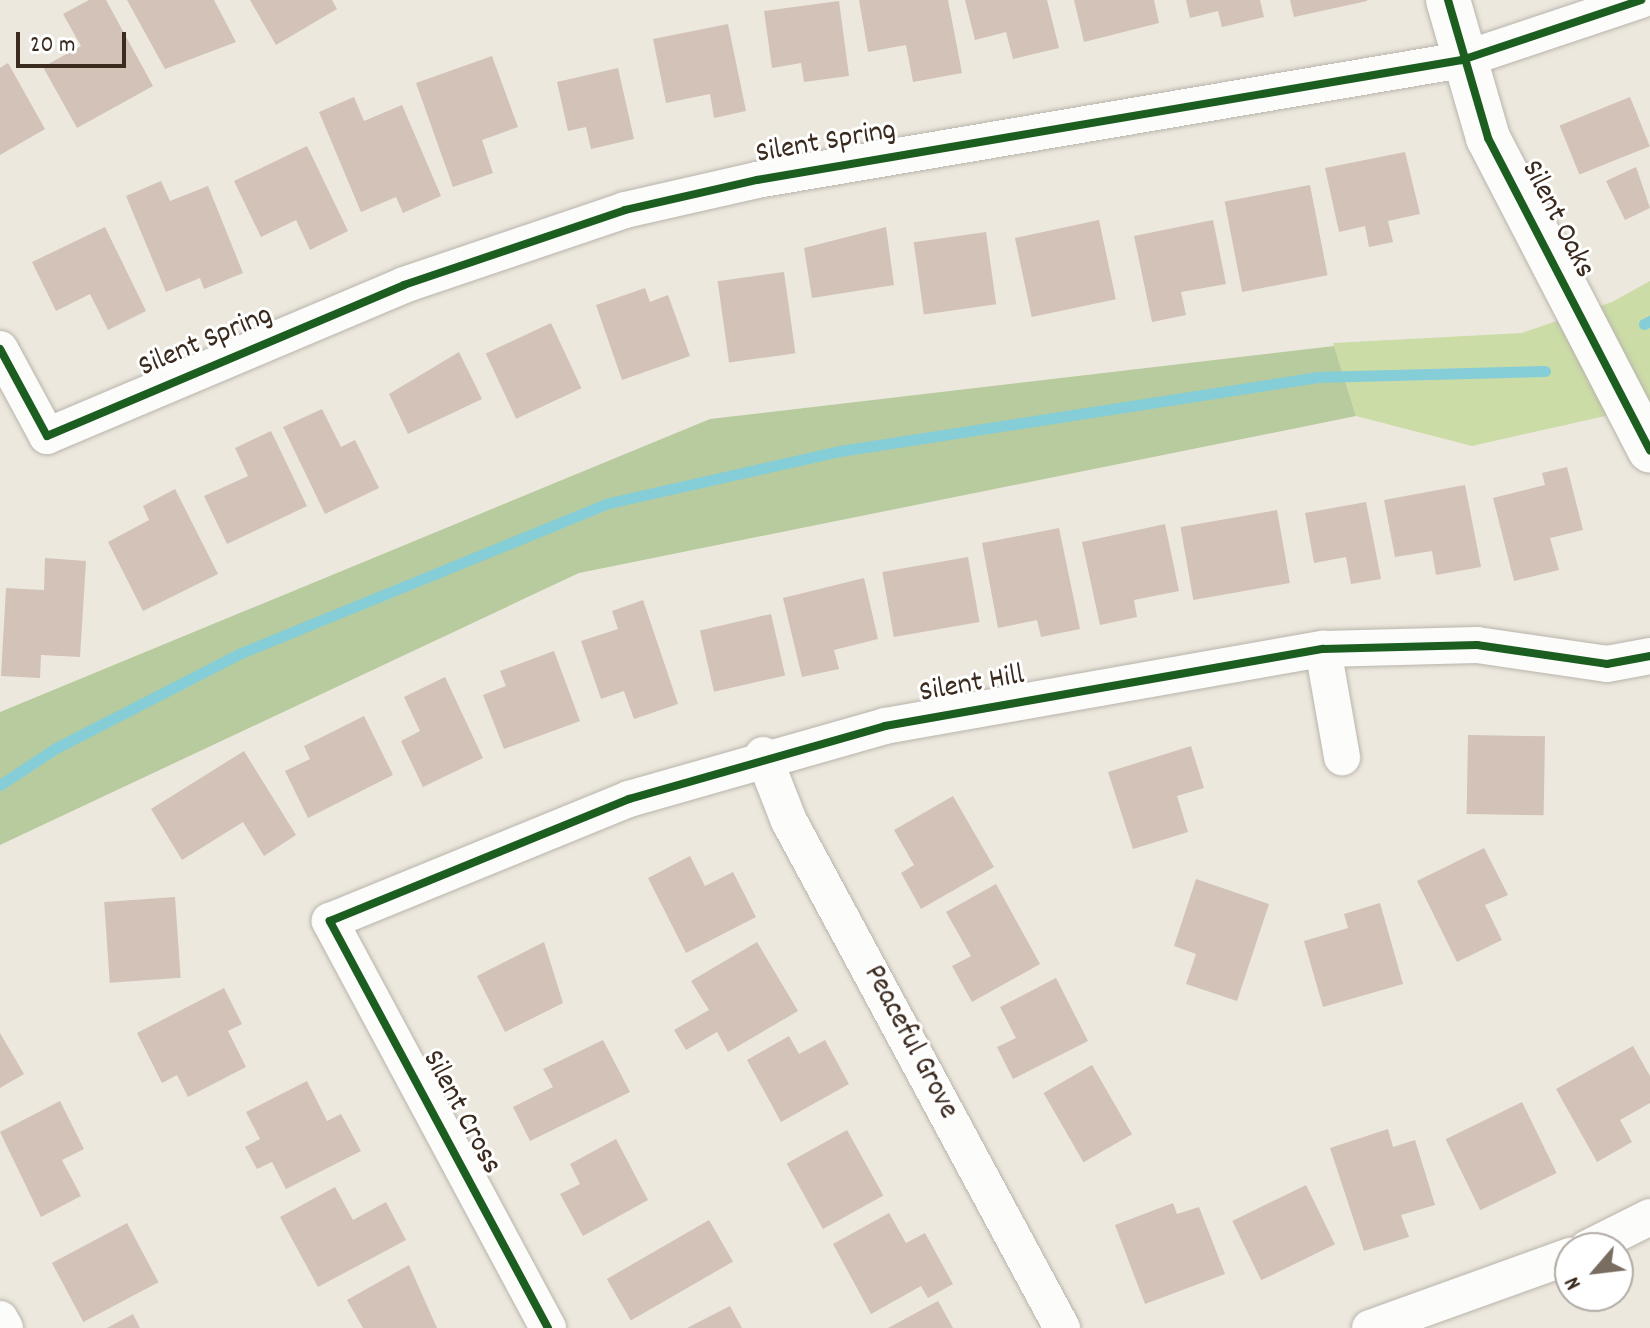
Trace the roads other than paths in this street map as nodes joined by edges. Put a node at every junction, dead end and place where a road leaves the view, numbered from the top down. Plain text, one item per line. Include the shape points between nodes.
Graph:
1 (1448, 0) edge
2 (1641, 0) edge
3 (1462, 60) junction
4 (0, 349) edge
5 (1650, 450) edge
6 (1323, 649) junction
7 (1650, 656) edge
8 (763, 755) junction
9 (1342, 757) dead end
10 (330, 921) joint
11 (1650, 1217) edge
12 (1620, 1232) edge
13 (1554, 1262) edge
14 (0, 1319) edge
15 (5, 1328) edge
16 (548, 1328) edge
17 (1062, 1328) edge
18 (1370, 1328) edge

1 - 3 street, Silent Oaks
2 - 3 street, Silent Spring
3 - 4 street, Silent Spring via 757,180 625,210 404,285 47,436
3 - 5 street, Silent Oaks via 1512,191
6 - 7 street, Silent Hill via 1477,645 1607,664
6 - 8 street, Silent Hill via 885,726
6 - 9 street
8 - 10 street, Silent Hill via 629,799
8 - 17 street, Peaceful Grove via 789,821
10 - 16 street, Silent Cross
11 - 12 street
13 - 18 street
14 - 15 street

